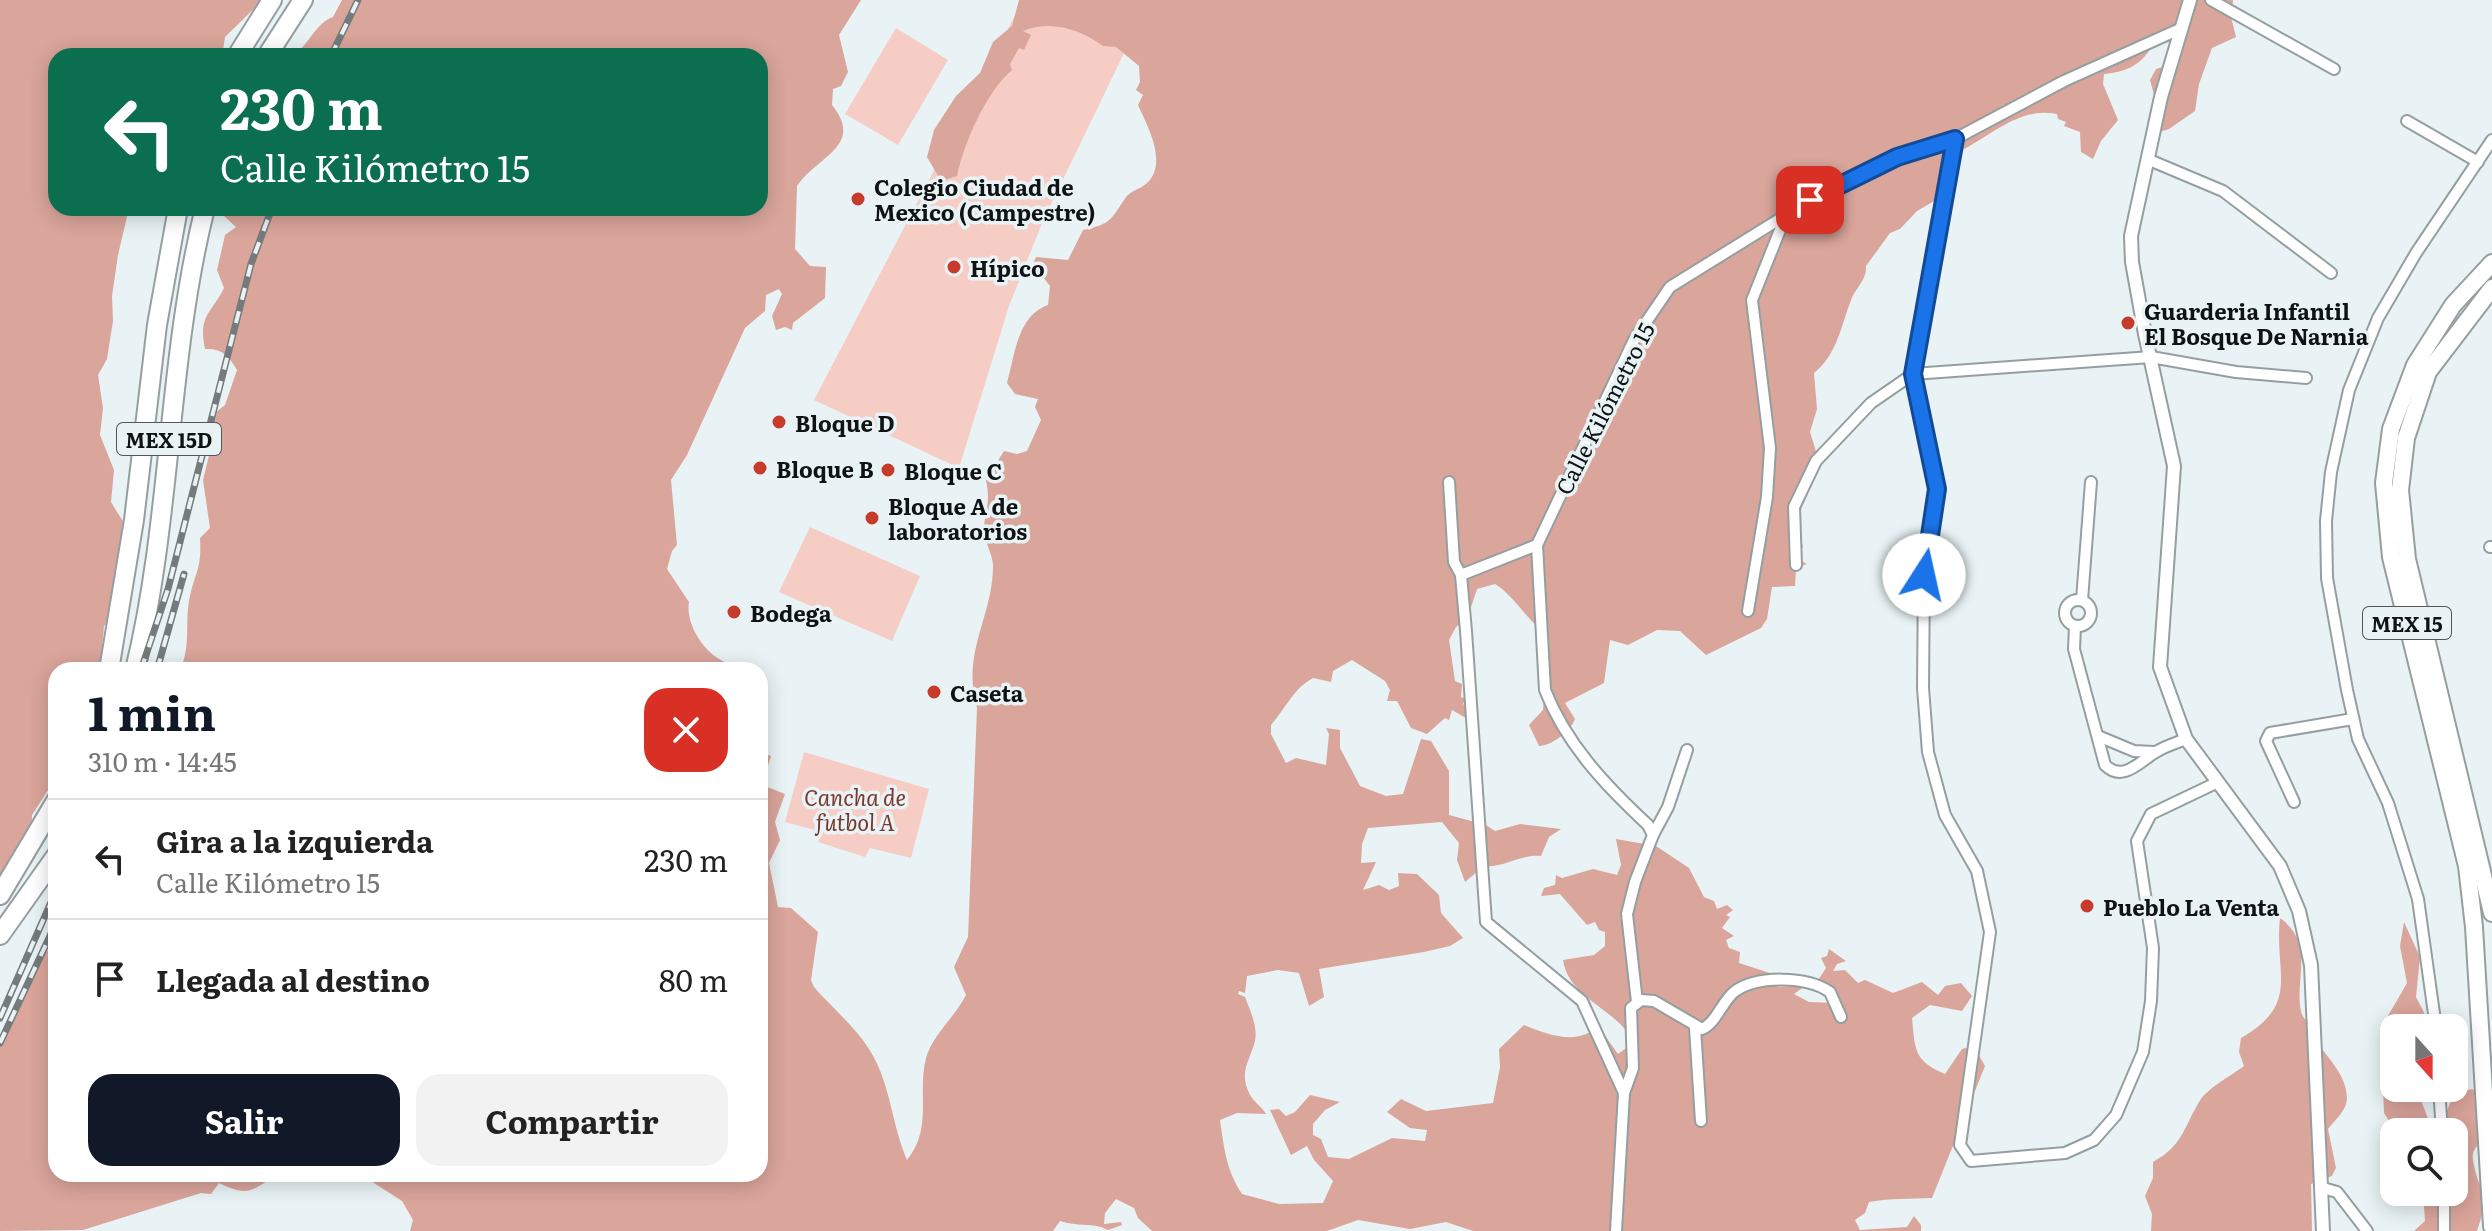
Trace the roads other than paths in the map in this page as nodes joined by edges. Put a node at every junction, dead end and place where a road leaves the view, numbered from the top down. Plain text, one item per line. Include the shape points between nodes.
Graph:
1 (272, 0) edge
2 (303, 0) edge
3 (2190, 0) edge
4 (2211, 0) edge
5 (2182, 28) junction
6 (242, 48) edge
7 (272, 48) edge
8 (2334, 69) dead end
9 (2407, 121) dead end
10 (1955, 139) junction
11 (2492, 140) edge
12 (2147, 159) junction
13 (2478, 162) junction
14 (1787, 213) junction
15 (177, 216) edge
16 (203, 216) edge
17 (2492, 263) edge
18 (2331, 273) dead end
19 (2492, 288) edge
20 (2151, 357) junction
21 (1913, 374) junction
22 (2306, 378) dead end
23 (1449, 482) dead end
24 (2091, 482) dead end
25 (1537, 545) junction
26 (1796, 565) dead end
27 (1461, 575) junction
28 (2082, 600) junction
29 (1748, 611) dead end
30 (2075, 626) junction
31 (110, 662) edge
32 (136, 662) edge
33 (2353, 719) junction
34 (2098, 736) junction
35 (2186, 739) junction
36 (1687, 750) dead end
37 (2154, 752) junction
38 (2216, 783) junction
39 (2294, 802) dead end
40 (48, 814) edge
41 (1653, 835) junction
42 (48, 867) edge
43 (0, 895) edge
44 (2492, 913) edge
45 (0, 935) edge
46 (1637, 1002) junction
47 (2434, 1014) edge
48 (1841, 1017) dead end
49 (1695, 1028) junction
50 (1624, 1093) junction
51 (1701, 1121) dead end
52 (2323, 1188) junction
53 (2444, 1206) edge
54 (2492, 1226) edge
55 (1616, 1231) edge
56 (2323, 1231) edge
57 (2367, 1231) edge
58 (2444, 1231) edge

1 - 6 highway
2 - 7 highway
3 - 5 street
4 - 8 street
5 - 10 street, Calle Kilómetro 15 via 2064,81
5 - 12 street
9 - 13 street
10 - 14 street, Calle Kilómetro 15 via 1897,157
10 - 21 street
11 - 13 street
12 - 18 street via 2223,191
12 - 20 street via 2131,236
13 - 33 street via 2378,318 2349,390 2326,521 2327,578
14 - 25 street, Calle Kilómetro 15 via 1670,287 1634,340
14 - 29 street via 1752,300 1770,448
15 - 31 highway, MEX 15D
16 - 32 highway, MEX 15D via 181,331 159,525
17 - 54 main road, MEX 15 via 2453,305 2415,365 2391,429 2384,483 2391,557 2467,866
19 - 44 main road, MEX 15 via 2428,372 2406,438 2400,490 2407,559
20 - 21 street
20 - 22 street
20 - 35 street via 2174,466 2160,667
21 - 26 street via 1871,403 1816,461 1794,507
21 - 38 street via 1937,489 1924,575 1928,752 1945,815 1977,871 1990,932 1960,1145 1971,1161 2065,1153 2094,1140 2116,1115 2143,1052 2151,1001 2153,948 2137,841 2151,814
23 - 27 street via 1454,562
24 - 28 street
25 - 27 street
25 - 41 street via 1545,690 1595,773
27 - 50 street via 1486,922 1582,1001
28 - 30 street via 2091,616
28 - 30 street via 2069,603 2065,610
30 - 34 street via 2074,649
33 - 39 street via 2270,733 2266,741
33 - 47 street via 2388,803 2418,899
34 - 37 street via 2134,751
34 - 37 street via 2105,765 2118,772 2139,766
35 - 37 street
35 - 38 street
36 - 41 street
38 - 52 street via 2280,866 2307,939
40 - 43 highway
41 - 46 street via 1627,914
42 - 45 highway
46 - 49 street via 1654,1001
46 - 50 street via 1631,1008 1633,1068
48 - 49 street via 1834,996 1824,987 1788,980 1746,985 1732,993 1709,1025
49 - 51 street
50 - 55 street
52 - 56 street
52 - 57 street via 2337,1192
53 - 58 street

